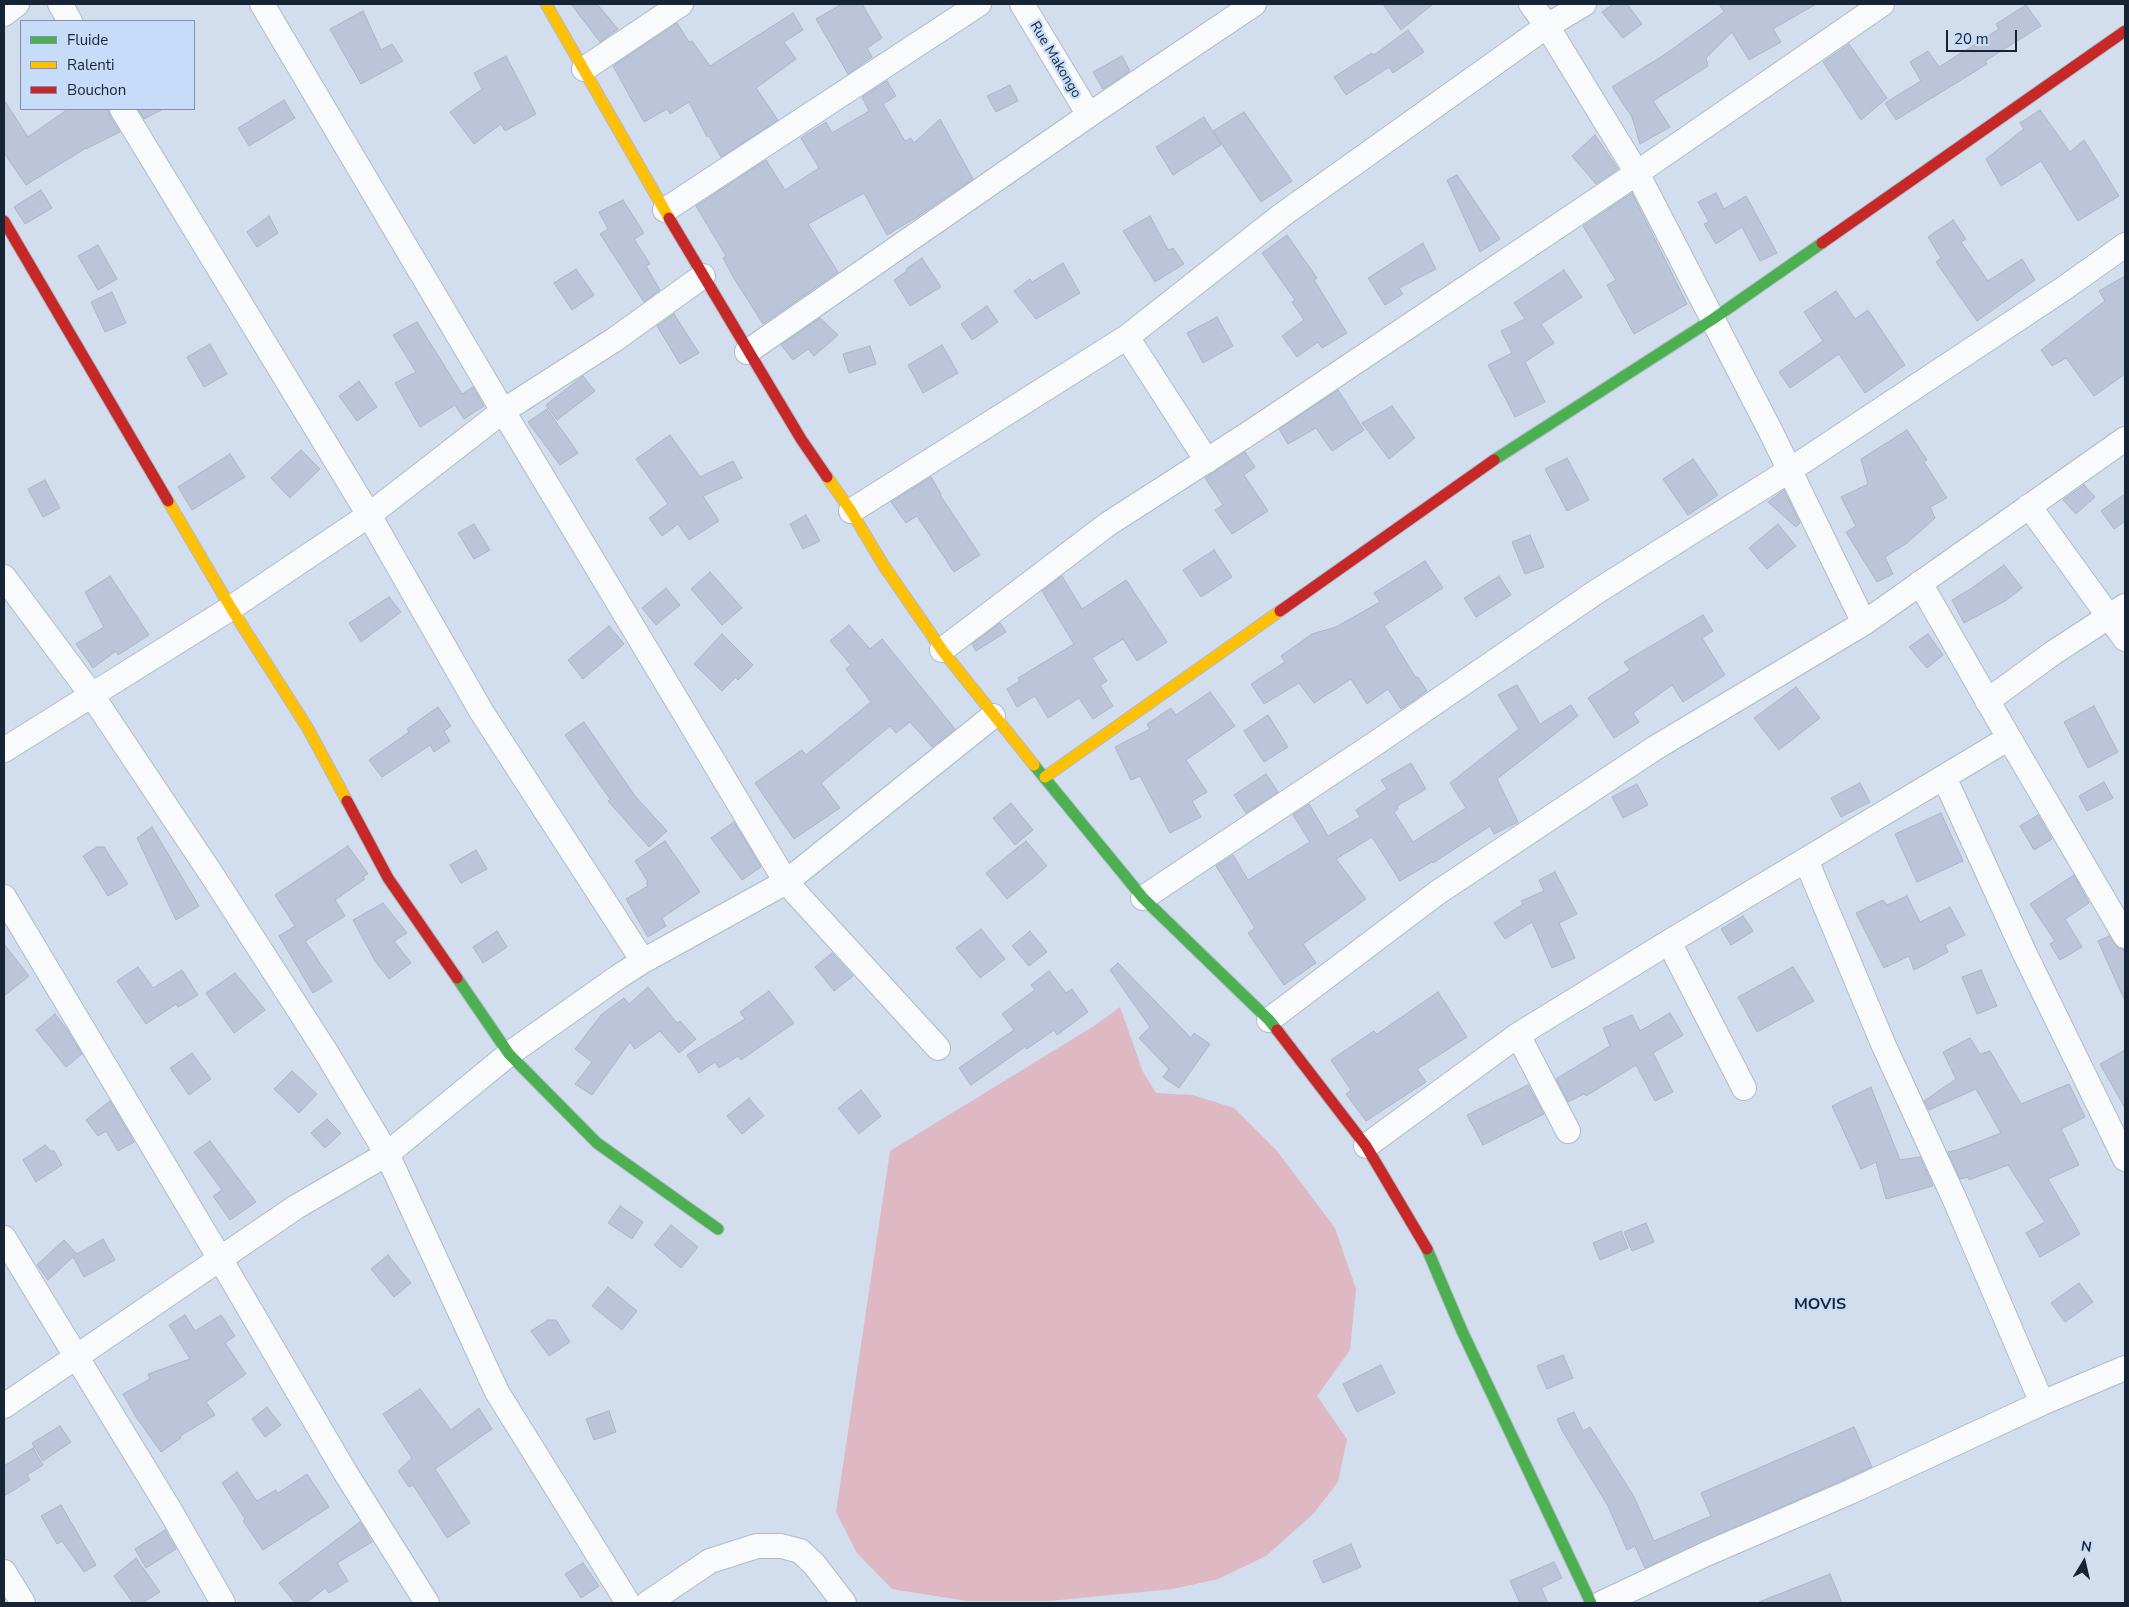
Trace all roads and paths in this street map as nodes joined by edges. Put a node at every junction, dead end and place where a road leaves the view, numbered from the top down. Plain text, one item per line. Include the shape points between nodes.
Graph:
1 (18, 4) edge
2 (60, 4) edge
3 (262, 4) edge
4 (546, 4) edge
5 (681, 4) edge
6 (979, 4) edge
7 (1022, 4) edge
8 (1254, 4) edge
9 (1531, 4) edge
10 (1584, 4) edge
11 (1882, 4) edge
12 (4, 14) edge
13 (69, 20) edge
14 (1547, 26) junction
15 (2125, 31) edge
16 (584, 69) junction
17 (123, 110) edge
18 (1089, 115) junction
19 (1637, 173) junction
20 (665, 210) junction
21 (4, 221) edge
22 (2125, 245) edge
23 (703, 276) junction
24 (1712, 319) junction
25 (1127, 338) junction
26 (747, 352) junction
27 (502, 411) junction
28 (2125, 439) edge
29 (1207, 461) junction
30 (1790, 470) junction
31 (2029, 506) junction
32 (851, 511) junction
33 (368, 515) junction
34 (4, 577) edge
35 (1920, 583) junction
36 (231, 608) junction
37 (2117, 610) edge
38 (1864, 623) junction
39 (2125, 639) edge
40 (942, 650) junction
41 (91, 694) junction
42 (1987, 701) junction
43 (994, 716) junction
44 (2008, 738) junction
45 (4, 750) edge
46 (1045, 777) junction
47 (1944, 777) junction
48 (1806, 860) junction
49 (786, 882) junction
50 (4, 897) edge
51 (1143, 898) junction
52 (2125, 936) edge
53 (1669, 942) junction
54 (643, 961) junction
55 (1269, 1020) junction
56 (1518, 1036) junction
57 (938, 1048) dead end
58 (510, 1054) junction
59 (1744, 1088) dead end
60 (1568, 1131) dead end
61 (1366, 1146) junction
62 (387, 1154) junction
63 (2125, 1159) edge
64 (718, 1229) dead end
65 (4, 1238) edge
66 (219, 1257) junction
67 (76, 1356) junction
68 (2125, 1368) edge
69 (2042, 1403) junction
70 (4, 1406) edge
71 (4, 1572) edge
72 (23, 1603) edge
73 (223, 1603) edge
74 (427, 1603) edge
75 (628, 1603) edge
76 (648, 1603) edge
77 (844, 1603) edge
78 (1591, 1603) edge
79 (1602, 1603) edge

1 - 12 street
2 - 13 street
3 - 27 street
4 - 16 street
5 - 16 street
6 - 20 street
7 - 18 street, Rue Makongo
8 - 18 street
9 - 14 street
10 - 14 street
11 - 19 street
14 - 19 street
14 - 25 street via 1282,215
15 - 24 street
16 - 20 street
17 - 33 street
18 - 26 street
19 - 24 street
19 - 29 street
20 - 23 street
21 - 36 street
22 - 30 street
23 - 26 street
23 - 27 street via 614,340
24 - 30 street
24 - 46 street via 1510,449
25 - 29 street
25 - 32 street
26 - 32 street
27 - 33 street
27 - 49 street
28 - 31 street
29 - 40 street via 1108,524
30 - 38 street
30 - 51 street via 1596,592
31 - 35 street
31 - 37 street
32 - 40 street via 884,566
33 - 36 street
33 - 54 street via 482,711
34 - 41 street
35 - 38 street
35 - 42 street
36 - 41 street
36 - 58 street via 307,727 388,878
37 - 39 street
37 - 42 street
38 - 55 street via 1655,748 1445,887
40 - 43 street
41 - 45 street
41 - 62 street via 320,1044
42 - 44 street
43 - 46 street
43 - 49 street
44 - 47 street
44 - 52 street
46 - 51 street
47 - 48 street
47 - 63 street via 2024,952
48 - 53 street
48 - 69 street via 1884,1046 1955,1200
49 - 54 street
49 - 57 street
50 - 66 street
51 - 55 street
53 - 56 street
53 - 59 street
54 - 58 street
55 - 61 street
56 - 60 street
56 - 61 street
58 - 62 street
58 - 64 street via 597,1143
61 - 78 street via 1427,1249
62 - 66 street
62 - 75 street via 497,1392
65 - 67 street
66 - 67 street
66 - 74 street via 345,1472
67 - 70 street
67 - 73 street
68 - 69 street
69 - 79 street
71 - 72 street
76 - 77 street via 710,1562 757,1546 781,1546 800,1551

